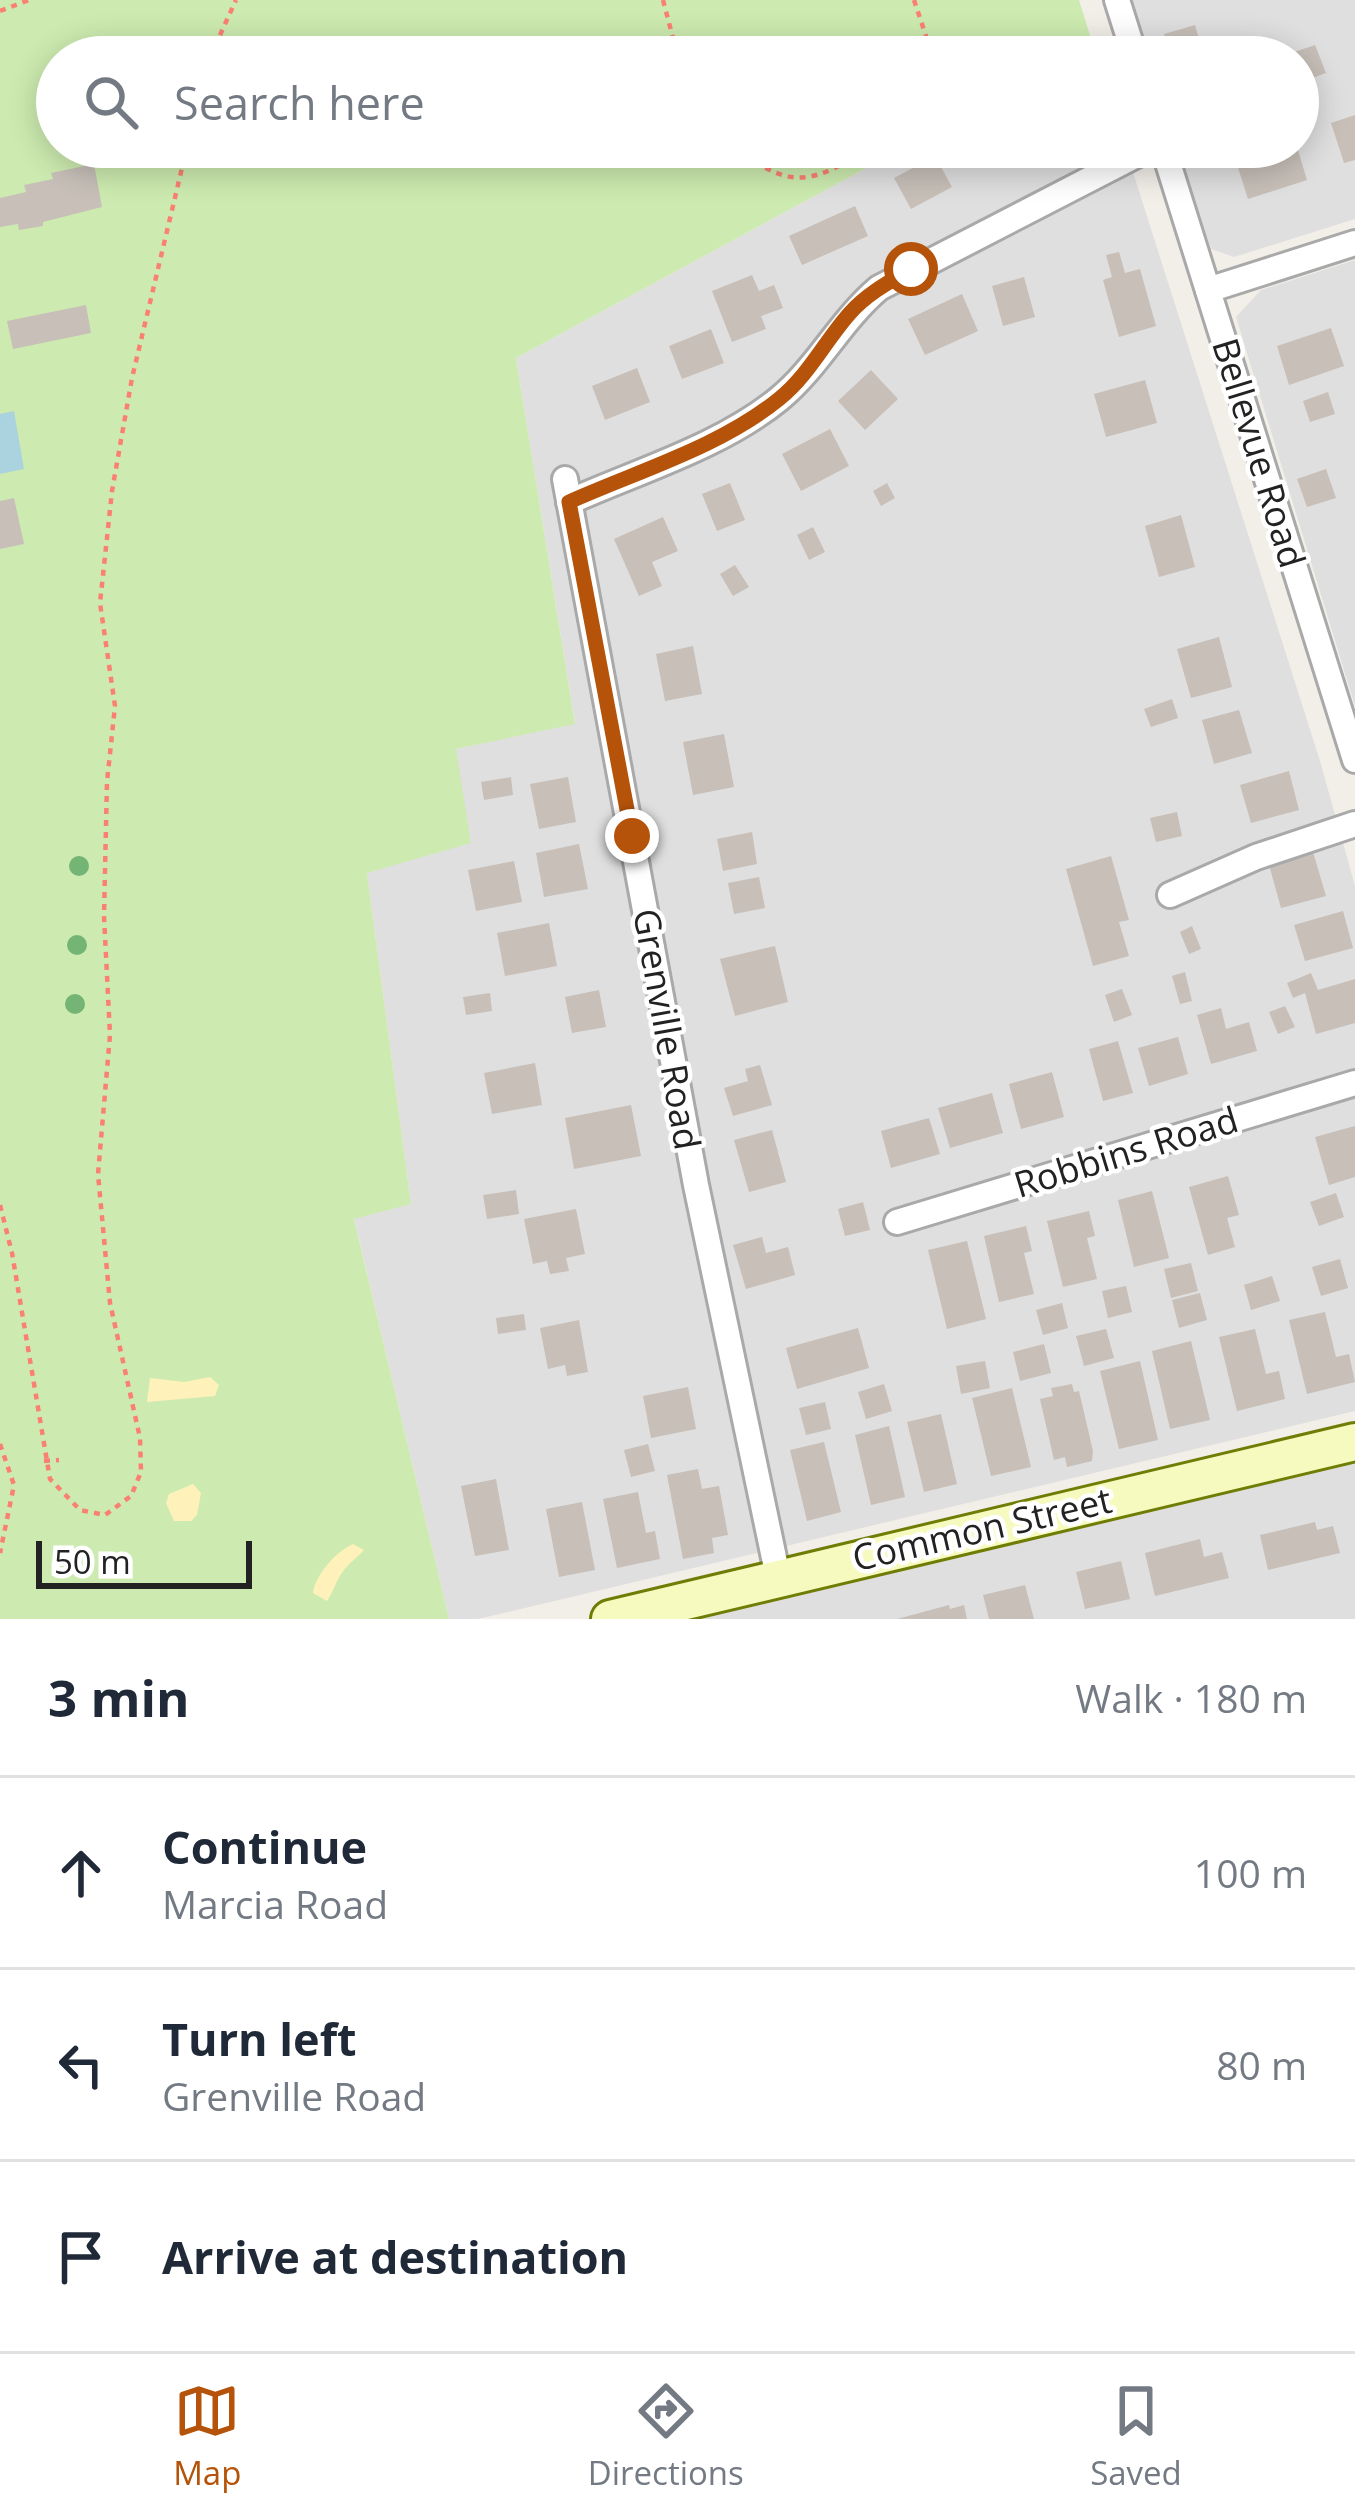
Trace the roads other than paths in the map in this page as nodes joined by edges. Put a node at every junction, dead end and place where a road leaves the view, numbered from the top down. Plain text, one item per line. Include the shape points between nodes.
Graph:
1 (1117, 0) edge
2 (1128, 36) edge
3 (1111, 168) edge
4 (1170, 168) edge
5 (1355, 243) edge
6 (1208, 290) junction
7 (1344, 684) edge
8 (1355, 760) edge
9 (1355, 824) edge
10 (1170, 895) dead end
11 (1355, 1083) edge
12 (897, 1222) dead end
13 (1355, 1442) edge
14 (778, 1577) junction
15 (610, 1619) edge

1 - 2 street
3 - 14 street, Grenville Road via 878,288 806,373 746,422 567,491
4 - 6 street, Bellevue Road
5 - 6 street
6 - 7 street, Bellevue Road
7 - 8 street, Bellevue Road
9 - 10 street
11 - 12 street, Robbins Road
13 - 14 main road, Common Street
14 - 15 main road, Common Street

